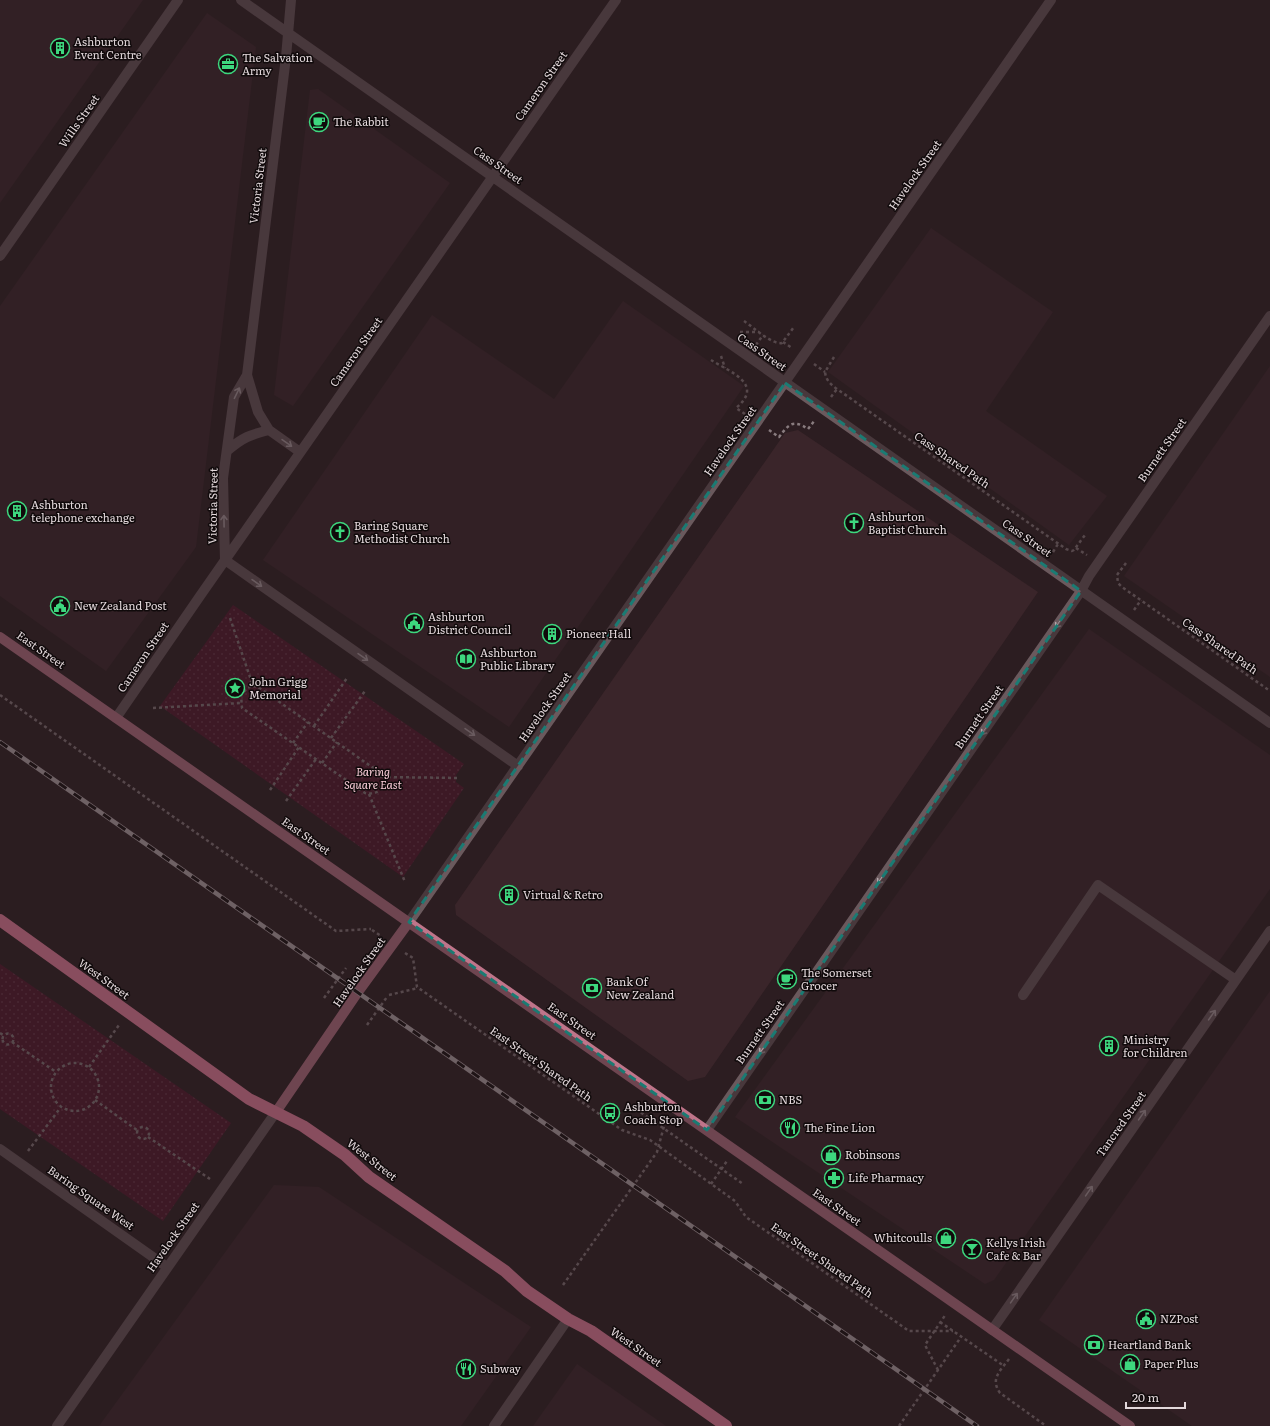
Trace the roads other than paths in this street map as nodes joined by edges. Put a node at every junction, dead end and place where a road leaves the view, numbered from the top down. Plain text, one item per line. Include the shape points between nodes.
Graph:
1 (178, 0) edge
2 (241, 0) edge
3 (291, 0) edge
4 (616, 0) edge
5 (1051, 0) edge
6 (288, 33) junction
7 (492, 176) junction
8 (0, 256) edge
9 (1270, 316) edge
10 (247, 375) junction
11 (785, 383) junction
12 (270, 430) junction
13 (227, 451) junction
14 (300, 452) junction
15 (225, 560) junction
16 (1081, 591) junction
17 (0, 636) edge
18 (116, 718) junction
19 (1270, 723) edge
20 (518, 766) junction
21 (0, 920) edge
22 (409, 922) junction
23 (1270, 931) edge
24 (1236, 980) junction
25 (1023, 995) dead end
26 (276, 1112) junction
27 (707, 1130) junction
28 (0, 1149) edge
29 (167, 1267) junction
30 (568, 1319) junction
31 (992, 1330) junction
32 (57, 1426) edge
33 (494, 1426) edge
34 (726, 1426) edge
35 (1130, 1426) edge

1 - 8 street, Wills Street
2 - 6 street, Cass Street
3 - 6 street, Victoria Street
4 - 7 street, Cameron Street
5 - 11 street, Havelock Street
6 - 7 street, Cass Street
6 - 10 street, Victoria Street
7 - 11 street, Cass Street
7 - 14 street, Cameron Street
9 - 16 street, Burnett Street via 1098,562
10 - 12 street, Victoria Street via 258,412
13 -> 10 street, Victoria Street via 234,397
11 - 16 street, Cass Street
11 - 20 street, Havelock Street
12 - 13 street via 239,440
12 -> 14 street, Victoria Street
15 -> 13 street, Victoria Street via 224,478
14 - 15 street, Cameron Street
15 - 18 street, Cameron Street
15 -> 20 street
16 - 19 street, Cass Street
16 -> 27 street, Burnett Street
17 - 18 main road, East Street
18 - 22 main road, East Street
20 - 22 street, Havelock Street
21 - 26 highway, West Street via 249,1099
22 - 26 main road, Havelock Street
22 - 27 main road, East Street
23 - 24 street, Tancred Street
24 - 25 street via 1098,885
31 -> 24 street, Tancred Street
26 - 29 street, Havelock Street
26 - 30 highway, West Street via 303,1126 345,1155 369,1177 506,1271 527,1291
27 - 31 main road, East Street
28 - 29 street, Baring Square West
29 - 32 street, Havelock Street
30 - 33 street
30 - 34 highway, West Street via 591,1331
31 - 35 main road, East Street

